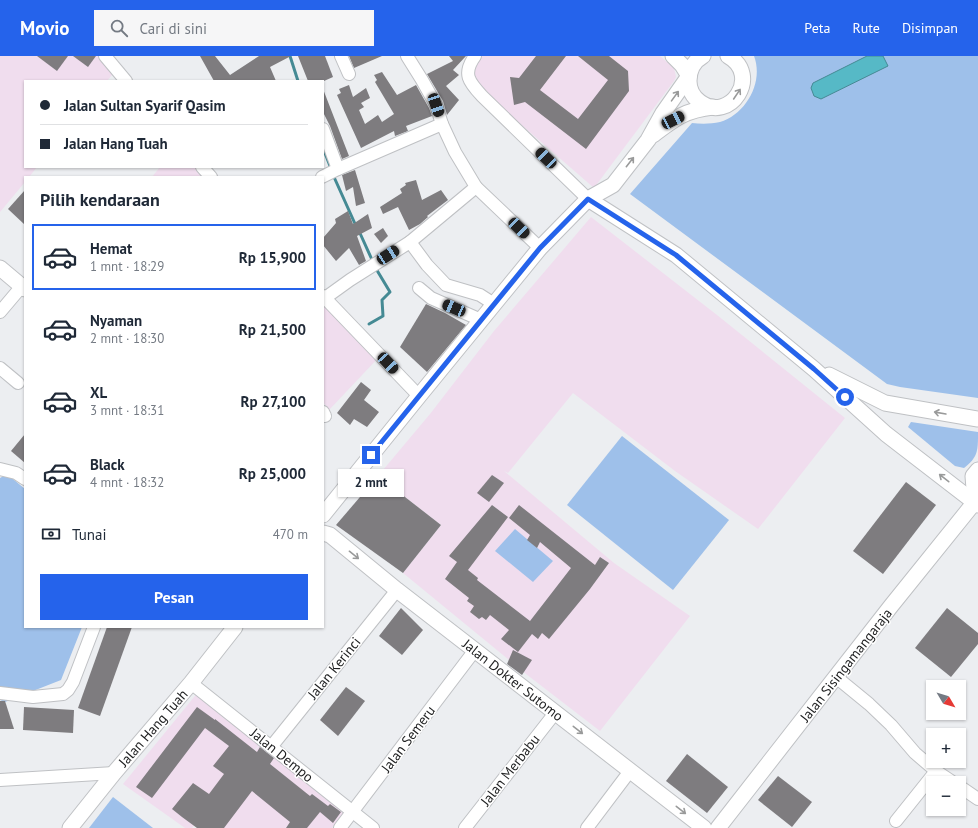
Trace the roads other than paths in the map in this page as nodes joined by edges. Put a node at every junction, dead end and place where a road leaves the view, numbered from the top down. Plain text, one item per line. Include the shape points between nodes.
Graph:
1 (105, 56) edge
2 (341, 56) edge
3 (407, 56) edge
4 (475, 56) edge
5 (673, 56) edge
6 (703, 56) edge
7 (728, 56) edge
8 (740, 62) edge
9 (350, 74) dead end
10 (689, 76) junction
11 (125, 80) edge
12 (714, 107) junction
13 (442, 124) junction
14 (324, 133) edge
15 (648, 140) junction
16 (203, 168) edge
17 (338, 169) junction
18 (210, 176) edge
19 (324, 176) edge
20 (476, 187) junction
21 (588, 199) junction
22 (410, 242) junction
23 (540, 248) junction
24 (0, 268) edge
25 (23, 288) edge
26 (419, 288) dead end
27 (324, 297) edge
28 (2, 304) edge
29 (494, 304) junction
30 (481, 320) junction
31 (0, 368) edge
32 (814, 369) junction
33 (18, 383) dead end
34 (419, 396) junction
35 (978, 419) edge
36 (0, 469) edge
37 (978, 470) edge
38 (24, 478) edge
39 (977, 502) edge
40 (324, 514) edge
41 (324, 533) edge
42 (397, 590) junction
43 (94, 628) edge
44 (234, 628) edge
45 (475, 650) junction
46 (836, 677) junction
47 (191, 683) junction
48 (0, 693) edge
49 (555, 713) junction
50 (271, 747) junction
51 (630, 771) junction
52 (936, 771) junction
53 (114, 773) junction
54 (944, 776) edge
55 (0, 780) edge
56 (966, 791) edge
57 (978, 799) edge
58 (353, 812) junction
59 (896, 821) dead end
60 (70, 828) edge
61 (340, 828) edge
62 (373, 828) edge
63 (465, 828) edge
64 (588, 828) edge
65 (704, 828) edge
66 (718, 828) edge

1 - 11 street
2 - 9 street
3 - 13 street via 436,105
4 - 21 street via 468,71 471,84
5 - 10 main road
6 - 10 main road via 695,62
7 - 8 main road
12 -> 8 main road via 731,102 739,94 742,83
10 - 12 main road via 689,85 694,96 702,104
15 -> 10 main road
12 - 15 main road via 689,112 673,120
13 - 17 street
13 - 20 street
14 - 17 street
21 -> 15 main road via 613,185
16 - 18 street
17 - 19 street
20 - 22 street
20 - 23 street
21 - 23 main road
21 - 32 main road via 676,255
22 - 27 street
22 - 29 street via 446,285 480,294
23 - 29 main road
24 - 25 main road
25 - 28 street
26 - 30 street via 431,298
27 - 34 street
29 - 30 main road
30 - 34 main road
31 - 33 street
35 -> 32 main road via 885,403
39 -> 32 main road via 886,434
34 - 40 main road
36 - 38 street via 16,472
37 - 39 main road via 973,476
39 - 46 main road, Jalan Sisingamangaraja
41 -> 42 main road, Jalan Dokter Sutomo via 330,535
42 - 45 main road, Jalan Dokter Sutomo
42 - 50 street, Jalan Kerinci
43 - 48 street via 73,682 63,694 33,696
44 - 47 main road, Jalan Hang Tuah
45 - 49 main road, Jalan Dokter Sutomo
45 - 58 street, Jalan Semeru
46 - 52 street via 870,704 914,753
46 - 66 main road, Jalan Sisingamangaraja
47 - 50 street, Jalan Dempo
47 - 53 main road, Jalan Hang Tuah
49 -> 51 main road, Jalan Dokter Sutomo
49 - 63 street, Jalan Merbabu
50 - 58 street, Jalan Dempo
51 - 64 street
51 -> 65 main road, Jalan Dokter Sutomo
52 - 54 street
52 - 59 street
53 - 55 street
53 - 60 main road, Jalan Hang Tuah
56 - 57 street
58 - 61 street, Jalan Semeru
58 - 62 street, Jalan Dempo

